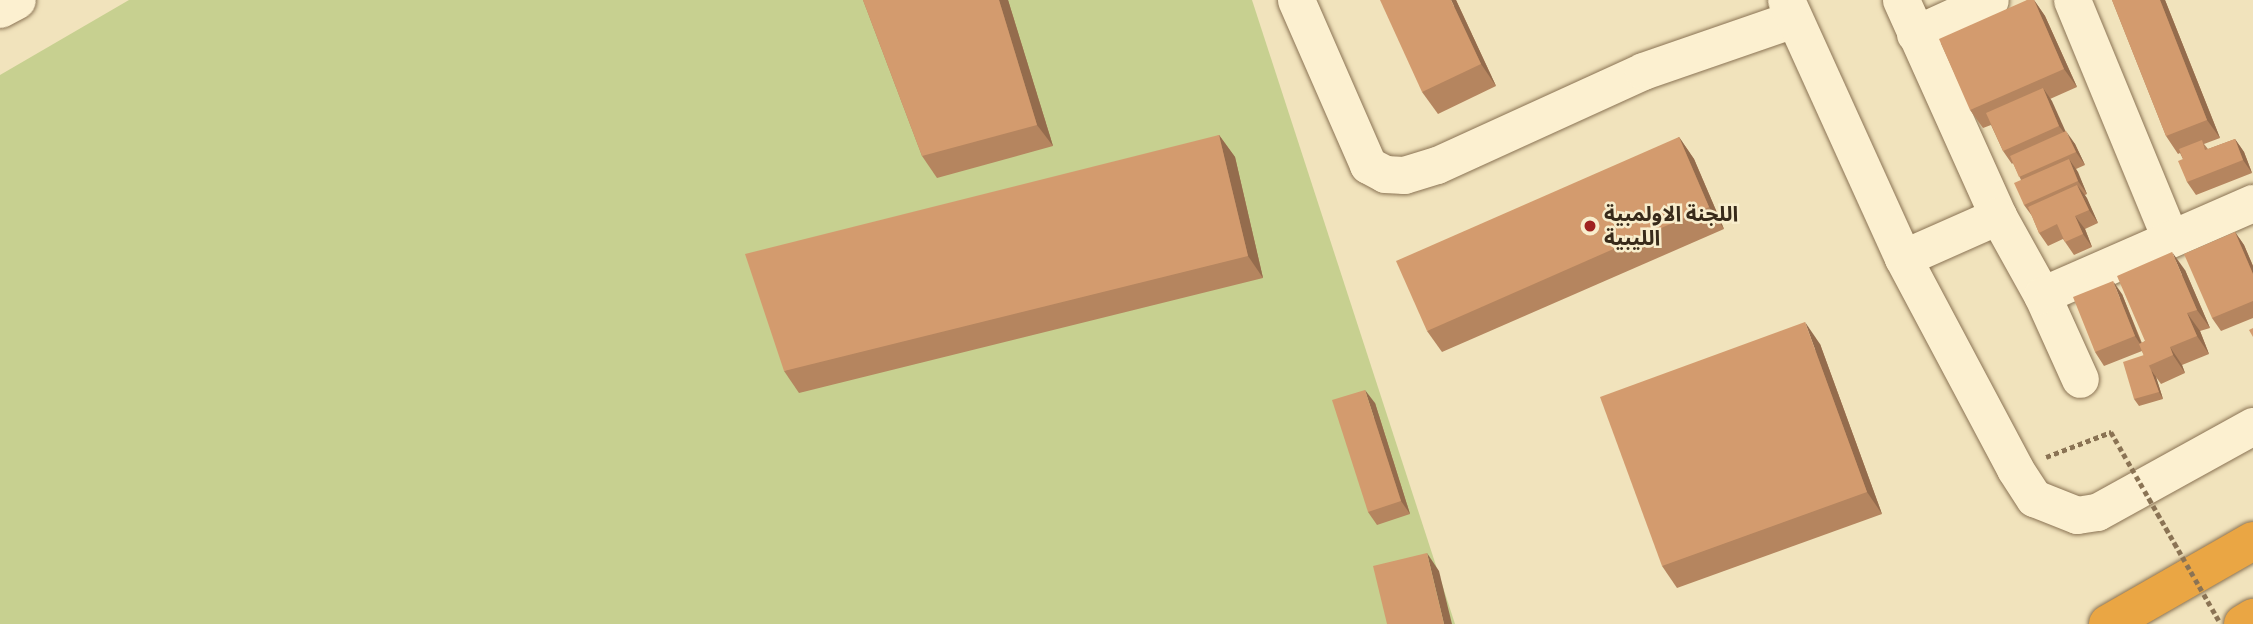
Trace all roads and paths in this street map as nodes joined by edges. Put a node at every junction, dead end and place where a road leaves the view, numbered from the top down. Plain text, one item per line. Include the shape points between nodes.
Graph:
1 (17, 0) edge
2 (1296, 0) edge
3 (1901, 0) edge
4 (1990, 0) edge
5 (2072, 0) edge
6 (0, 9) edge
7 (1790, 9) edge
8 (1915, 34) junction
9 (2253, 203) edge
10 (1998, 216) junction
11 (2170, 238) junction
12 (1903, 258) junction
13 (2042, 295) junction
14 (2080, 379) dead end
15 (2253, 426) edge
16 (2015, 469) junction
17 (2253, 541) edge
18 (2253, 618) edge
19 (2108, 624) edge
20 (2221, 624) edge
21 (2243, 624) edge

1 - 6 street
2 - 7 street via 1368,165 1394,175 1437,165
3 - 8 street
4 - 8 street
5 - 11 street
7 - 12 street
8 - 10 street
9 - 11 street
10 - 12 street
10 - 13 street
11 - 13 street
12 - 16 street
13 - 14 street
15 - 16 street via 2097,512 2077,515 2034,498
16 - 20 path, bridge via 2110,432
17 - 19 highway
18 - 21 highway

